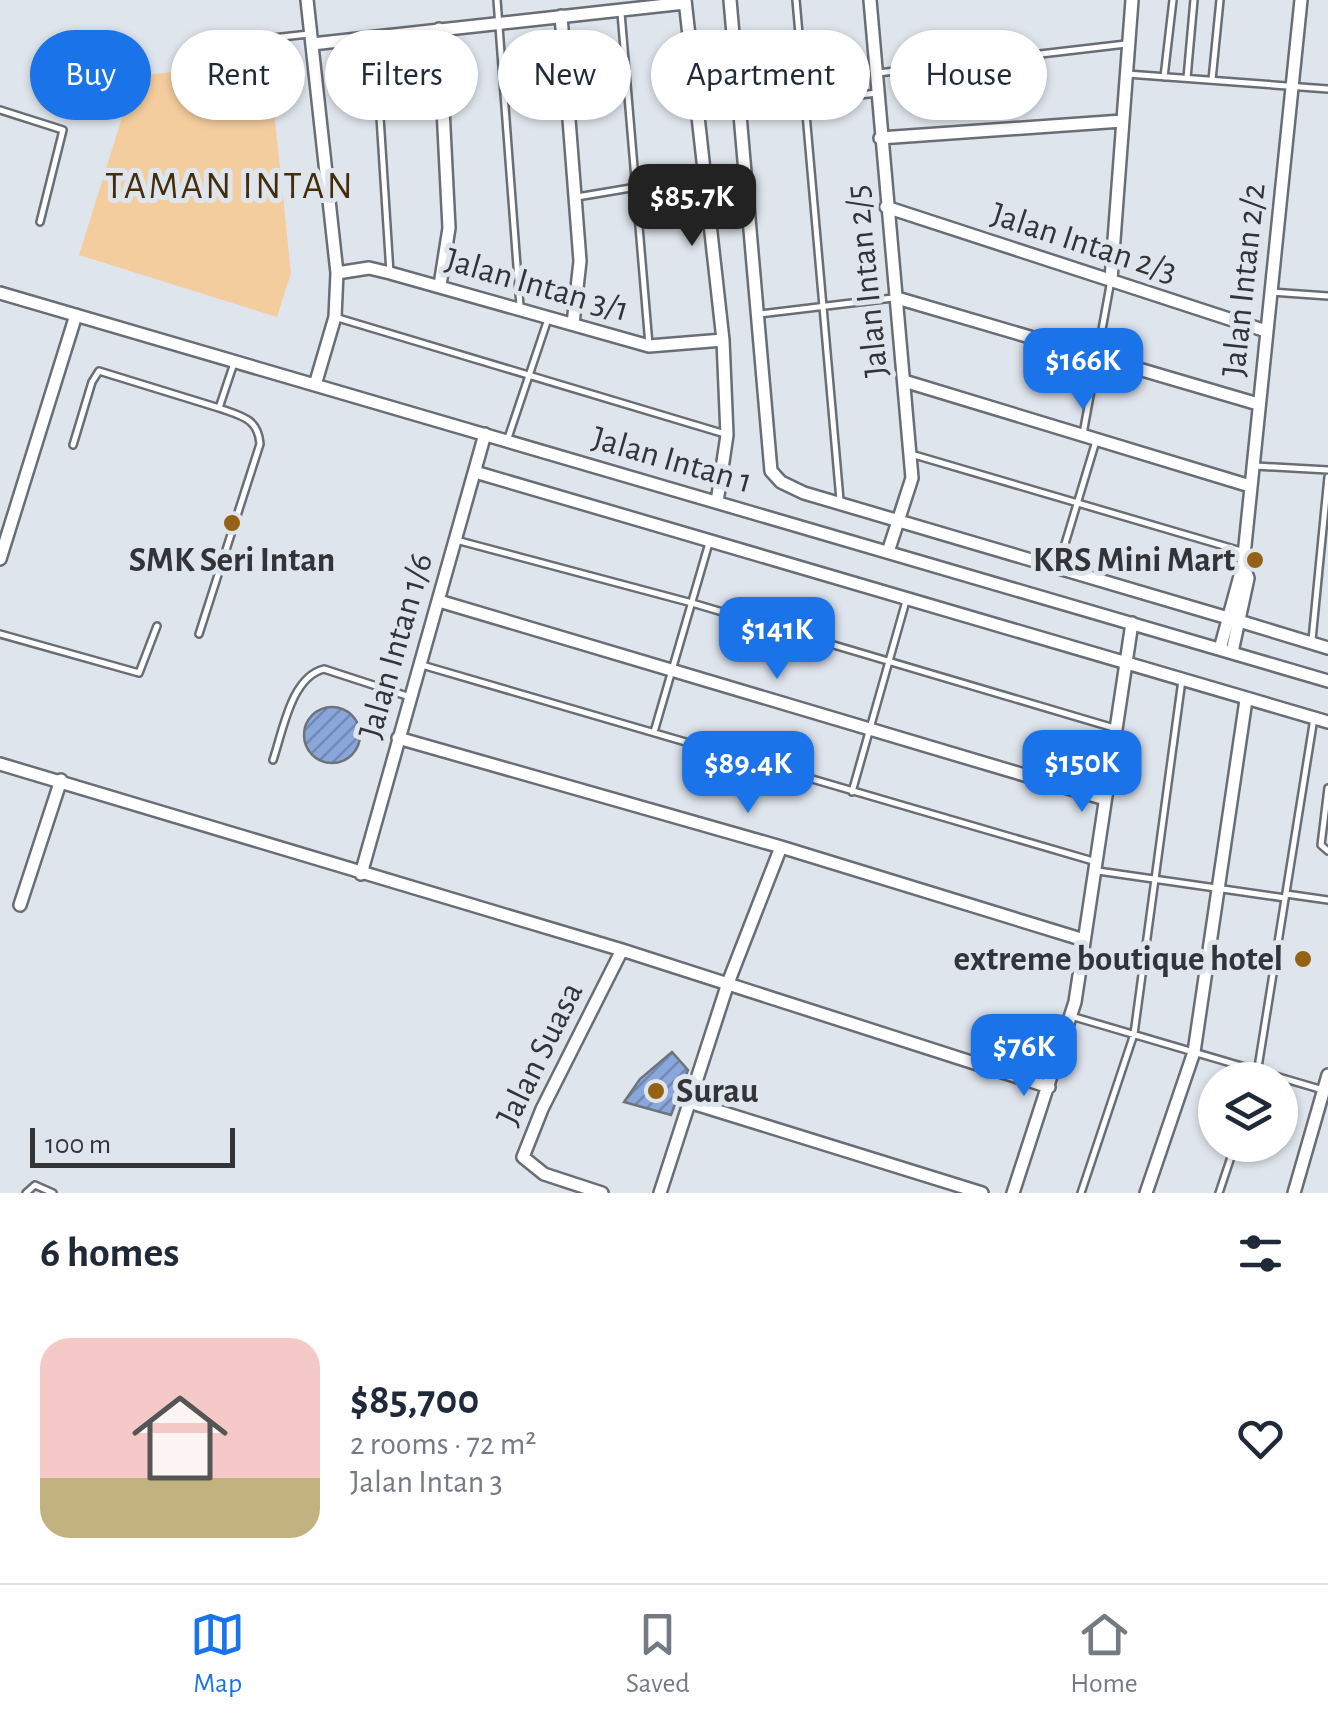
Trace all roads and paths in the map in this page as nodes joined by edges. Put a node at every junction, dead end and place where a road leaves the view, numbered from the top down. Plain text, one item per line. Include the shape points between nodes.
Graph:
1 (307, 0) edge
2 (497, 0) edge
3 (730, 0) edge
4 (796, 0) edge
5 (870, 0) edge
6 (1132, 0) edge
7 (1173, 0) edge
8 (1194, 0) edge
9 (1220, 0) edge
10 (1301, 0) edge
11 (685, 1) edge
12 (620, 10) junction
13 (561, 16) junction
14 (500, 23) junction
15 (439, 29) junction
16 (430, 30) edge
17 (732, 30) edge
18 (798, 30) edge
19 (325, 38) edge
20 (305, 39) edge
21 (312, 39) junction
22 (1128, 44) junction
23 (876, 74) junction
24 (1126, 74) junction
25 (1164, 76) junction
26 (1187, 78) junction
27 (1212, 80) junction
28 (1292, 86) junction
29 (1328, 89) edge
30 (877, 93) junction
31 (870, 94) edge
32 (0, 110) edge
33 (380, 120) edge
34 (739, 120) edge
35 (804, 120) edge
36 (1122, 121) junction
37 (880, 138) junction
38 (705, 176) junction
39 (637, 186) junction
40 (577, 197) junction
41 (886, 207) junction
42 (40, 222) dead end
43 (337, 273) junction
44 (390, 273) junction
45 (1111, 280) junction
46 (440, 286) junction
47 (0, 292) edge
48 (1271, 292) junction
49 (1328, 296) edge
50 (897, 298) junction
51 (822, 305) junction
52 (520, 308) junction
53 (757, 314) junction
54 (76, 315) junction
55 (549, 316) junction
56 (335, 317) junction
57 (573, 324) junction
58 (1266, 331) junction
59 (722, 340) junction
60 (649, 346) junction
61 (1097, 357) junction
62 (234, 361) junction
63 (530, 377) junction
64 (904, 381) junction
65 (315, 384) junction
66 (1258, 404) junction
67 (219, 408) junction
68 (485, 434) junction
69 (1083, 434) junction
70 (728, 435) junction
71 (1097, 438) junction
72 (508, 441) junction
73 (73, 445) dead end
74 (910, 454) junction
75 (1252, 465) junction
76 (475, 472) junction
77 (1328, 474) edge
78 (1250, 486) junction
79 (717, 502) junction
80 (1077, 503) junction
81 (841, 504) junction
82 (900, 522) junction
83 (456, 540) junction
84 (710, 540) junction
85 (888, 552) junction
86 (1244, 559) junction
87 (0, 560) edge
88 (1058, 567) junction
89 (907, 598) junction
90 (439, 601) junction
91 (692, 603) junction
92 (1233, 619) junction
93 (1132, 623) junction
94 (157, 626) dead end
95 (0, 634) edge
96 (199, 634) dead end
97 (1312, 643) junction
98 (1328, 648) edge
99 (1226, 651) junction
100 (888, 660) junction
101 (1125, 662) junction
102 (420, 665) junction
103 (672, 672) junction
104 (1182, 680) junction
105 (1328, 680) edge
106 (410, 697) junction
107 (1246, 700) junction
108 (1314, 718) junction
109 (1328, 722) edge
110 (1114, 728) junction
111 (870, 731) junction
112 (654, 732) junction
113 (398, 738) junction
114 (273, 760) dead end
115 (0, 764) edge
116 (61, 780) junction
117 (1328, 788) edge
118 (852, 792) junction
119 (1105, 799) junction
120 (781, 847) junction
121 (1328, 851) edge
122 (1096, 867) junction
123 (361, 874) junction
124 (1158, 880) junction
125 (1218, 889) junction
126 (1286, 896) junction
127 (1328, 900) edge
128 (20, 905) dead end
129 (1084, 940) junction
130 (622, 950) junction
131 (728, 982) junction
132 (1071, 1016) junction
133 (1134, 1034) junction
134 (1194, 1052) junction
135 (1226, 1062) edge
136 (1261, 1062) edge
137 (1328, 1076) edge
138 (1298, 1083) edge
139 (1049, 1087) junction
140 (1326, 1091) edge
141 (690, 1102) junction
142 (1229, 1162) edge
143 (26, 1193) edge
144 (53, 1193) edge
145 (602, 1193) edge
146 (660, 1193) edge
147 (982, 1193) edge
148 (1014, 1193) edge
149 (1081, 1193) edge
150 (1146, 1193) edge
151 (1219, 1193) edge
152 (1294, 1193) edge

1 - 21 street
2 - 14 lane
3 - 17 street
4 - 18 lane
5 - 23 street, Jalan Intan 2/5
6 - 22 street
7 - 25 lane
8 - 26 lane
9 - 27 lane
10 - 28 street, Jalan Intan 2/2
11 - 12 street
11 - 38 street
12 - 13 street
12 - 39 lane
13 - 14 street
13 - 40 street
14 - 15 street
14 - 52 lane
15 - 16 street
15 - 46 street via 449,228
19 - 21 street
20 - 21 lane
21 - 43 street
22 - 23 lane
22 - 24 street
23 - 30 street, Jalan Intan 2/5
24 - 25 lane
24 - 36 street
25 - 26 lane
26 - 27 lane
27 - 28 lane
28 - 29 lane
28 - 48 street, Jalan Intan 2/2
30 - 31 lane
30 - 37 street, Jalan Intan 2/5
32 - 42 lane via 63,130
33 - 44 lane
34 - 53 street
35 - 51 lane
36 - 37 street
36 - 45 street
37 - 41 street, Jalan Intan 2/5
38 - 39 lane
38 - 59 street
39 - 40 lane
39 - 60 lane
40 - 57 street via 580,261
41 - 45 street, Jalan Intan 2/3
41 - 50 street, Jalan Intan 2/5
43 - 44 street, Jalan Intan 3/1
43 - 56 street
44 - 46 street, Jalan Intan 3/1
45 - 58 street, Jalan Intan 2/3
45 - 61 lane
46 - 52 street, Jalan Intan 3/1
47 - 54 street, Jalan Intan 1
48 - 49 lane
48 - 58 street, Jalan Intan 2/2
50 - 51 lane
50 - 61 street
50 - 64 street, Jalan Intan 2/5
51 - 53 lane
51 - 81 lane
52 - 55 street, Jalan Intan 3/1
53 - 81 street via 772,471 792,488
54 - 62 street, Jalan Intan 1
54 - 87 street
55 - 57 street, Jalan Intan 3/1
55 - 63 lane
56 - 63 lane
56 - 65 street
57 - 60 street, Jalan Intan 3/1
58 - 66 street, Jalan Intan 2/2
59 - 60 street, Jalan Intan 3/1
59 - 70 street
61 - 66 street
61 - 69 lane
62 - 65 street, Jalan Intan 1
62 - 67 lane
63 - 70 lane
63 - 72 lane
64 - 69 street
64 - 74 street, Jalan Intan 2/5
65 - 68 street, Jalan Intan 1
66 - 75 street, Jalan Intan 2/2
67 - 73 lane via 100,372
67 - 96 lane via 252,420 260,444
68 - 72 street, Jalan Intan 1
68 - 76 street, Jalan Intan 1/6
69 - 71 street
70 - 79 street
71 - 78 street
71 - 80 lane
72 - 79 street, Jalan Intan 1
74 - 80 lane
74 - 82 street, Jalan Intan 2/5 via 912,478
75 - 77 lane
75 - 78 street, Jalan Intan 2/2
76 - 83 street, Jalan Intan 1/6
76 - 84 street
77 - 97 lane
78 - 86 street, Jalan Intan 2/2
79 - 85 street, Jalan Intan 1
80 - 86 lane
80 - 88 lane
81 - 82 street
82 - 85 street, Jalan Intan 2/5
82 - 88 street
83 - 90 street, Jalan Intan 1/6
83 - 91 lane
84 - 89 street
84 - 91 lane
85 - 93 street, Jalan Intan 1
86 - 92 street, Jalan Intan 2/2
88 - 92 street
89 - 100 lane
89 - 101 street
90 - 102 street, Jalan Intan 1/6
90 - 103 street
91 - 100 lane
91 - 103 lane
92 - 97 street
92 - 99 street, Jalan Intan 2/2
93 - 99 street, Jalan Intan 1
93 - 101 street
94 - 95 lane via 143,670 131,674
97 - 98 street
99 - 105 street, Jalan Intan 1
100 - 110 lane
100 - 111 lane
101 - 104 street
101 - 110 street
102 - 106 street, Jalan Intan 1/6
102 - 112 lane
103 - 111 street
103 - 112 lane
104 - 107 street
104 - 124 lane
106 - 113 street, Jalan Intan 1/6
106 - 114 lane via 324,669 312,672 302,681
107 - 108 street
107 - 125 street
108 - 109 street
108 - 126 lane
110 - 119 street
111 - 118 lane
111 - 119 street
112 - 118 lane
113 - 120 street
113 - 123 street, Jalan Intan 1/6
115 - 116 street
116 - 123 street
116 - 128 street
117 - 121 lane via 1320,845
118 - 122 lane
119 - 122 street
120 - 129 street
120 - 131 street
122 - 124 lane
122 - 129 street
123 - 130 street
124 - 125 lane
124 - 133 lane
125 - 126 lane
125 - 134 street
126 - 127 lane
126 - 136 lane
129 - 132 street
130 - 131 street
130 - 145 street, Jalan Suasa via 522,1157 544,1174
131 - 139 street
131 - 141 street
132 - 133 lane
132 - 139 street
133 - 134 lane
133 - 149 lane
134 - 135 lane
134 - 150 street
137 - 140 street
138 - 140 lane
139 - 148 street
140 - 152 street
141 - 146 street
141 - 147 street
142 - 151 lane
143 - 144 lane via 35,1185

